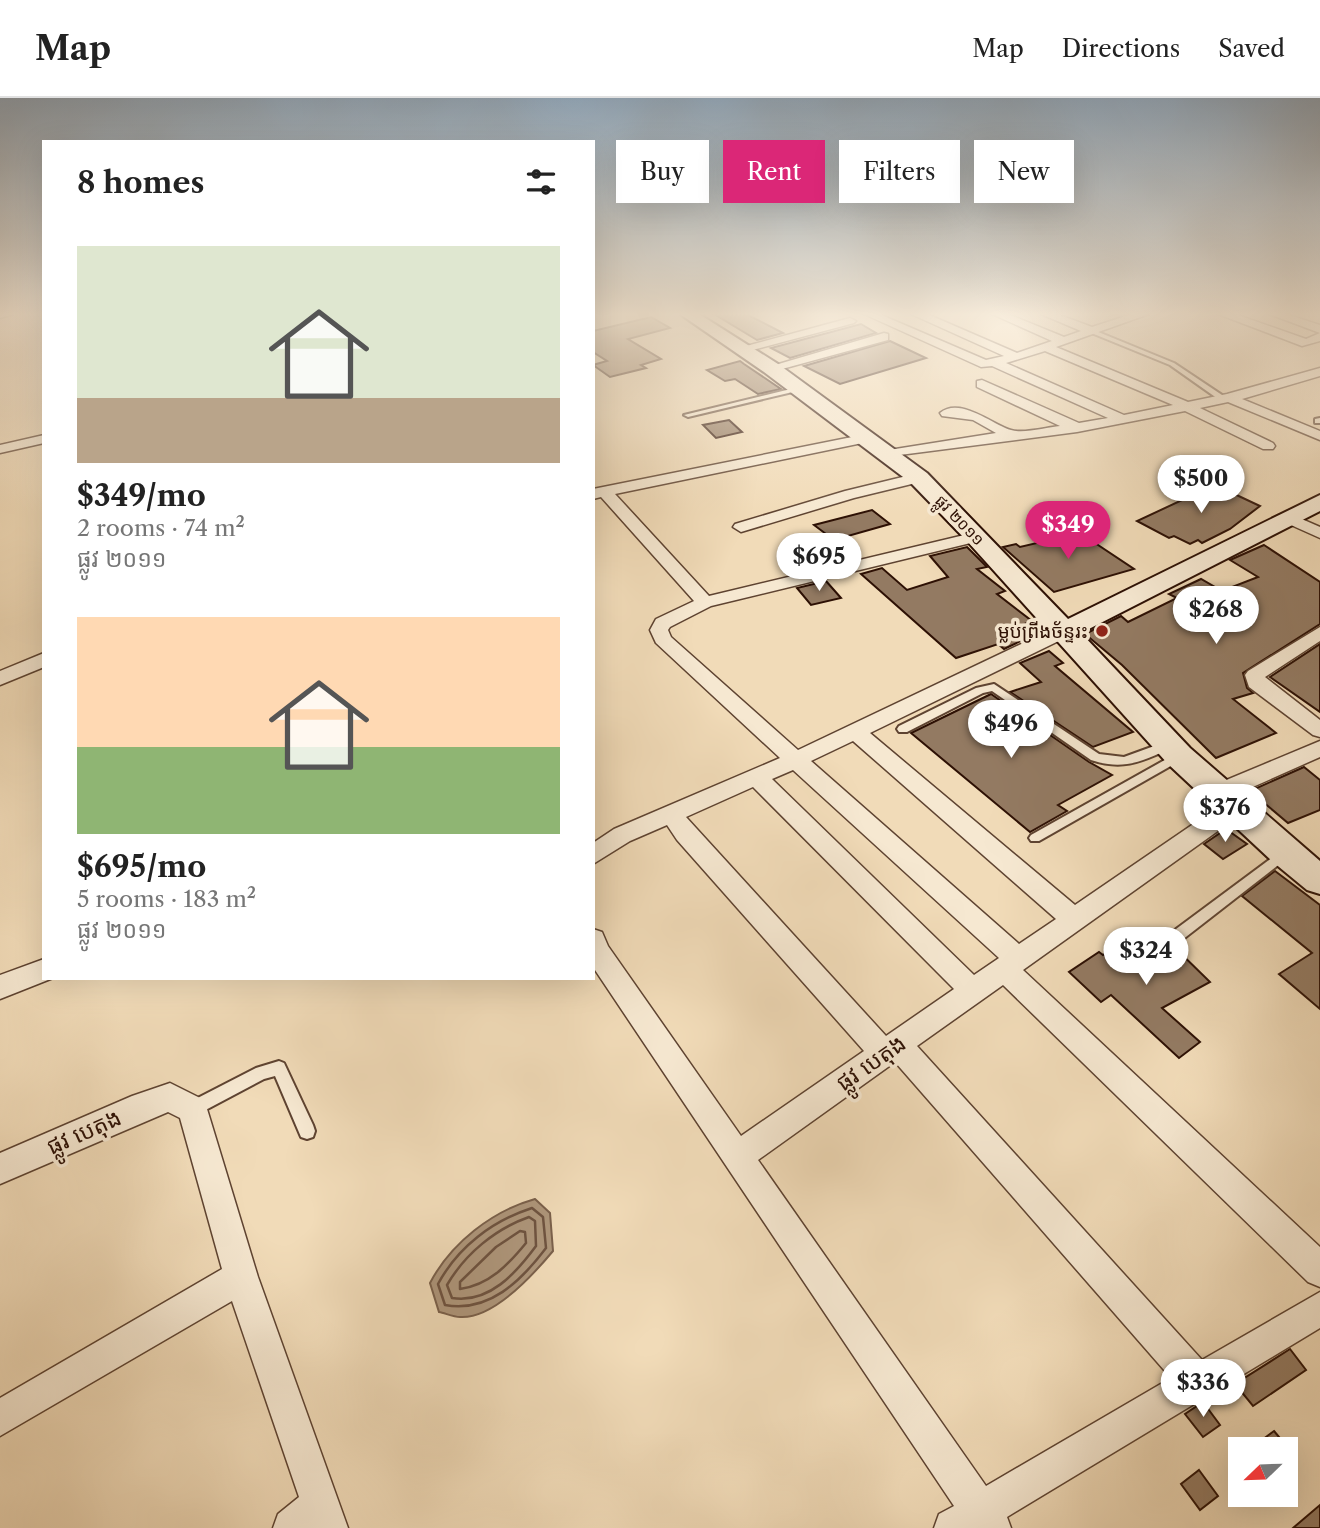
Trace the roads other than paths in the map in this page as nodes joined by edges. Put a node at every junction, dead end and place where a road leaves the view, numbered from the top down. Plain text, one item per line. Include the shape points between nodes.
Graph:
1 (788, 381) edge
2 (1036, 381) edge
3 (1126, 381) edge
4 (1199, 381) edge
5 (1293, 381) joint
6 (982, 384) dead end
7 (1311, 388) dead end
8 (799, 389) junction
9 (1227, 398) junction
10 (1184, 405) junction
11 (947, 413) dead end
12 (688, 415) dead end
13 (1120, 418) junction
14 (1319, 426) edge
15 (1077, 428) junction
16 (1010, 435) junction
17 (867, 438) junction
18 (42, 439) edge
19 (1268, 446) dead end
20 (0, 449) edge
21 (889, 454) junction
22 (919, 478) junction
23 (599, 493) edge
24 (1320, 502) edge
25 (1288, 518) junction
26 (741, 527) dead end
27 (1320, 533) edge
28 (977, 537) junction
29 (705, 601) junction
30 (1064, 631) junction
31 (1320, 633) edge
32 (42, 660) edge
33 (0, 679) edge
34 (903, 729) dead end
35 (1320, 730) edge
36 (855, 731) junction
37 (1320, 748) edge
38 (1173, 751) junction
39 (794, 760) junction
40 (756, 776) junction
41 (1227, 800) junction
42 (672, 814) junction
43 (1034, 838) dead end
44 (1285, 853) junction
45 (595, 854) edge
46 (1320, 880) edge
47 (1074, 919) junction
48 (1177, 936) dead end
49 (595, 947) edge
50 (1011, 964) junction
51 (42, 971) edge
52 (0, 987) edge
53 (973, 991) junction
54 (891, 1049) junction
55 (181, 1103) junction
56 (307, 1130) dead end
57 (738, 1157) junction
58 (0, 1169) edge
59 (1320, 1270) edge
60 (241, 1277) junction
61 (1320, 1309) edge
62 (1198, 1382) junction
63 (0, 1418) edge
64 (314, 1520) edge
65 (975, 1523) edge

1 - 8 main road, ផ្លូវ ២០១១
2 - 13 street
3 - 10 street
4 - 9 lane
5 - 7 street
5 - 9 street
6 - 15 street
8 - 12 lane
8 - 17 main road, ផ្លូវ ២០១១
9 - 10 street
9 - 14 street
10 - 13 street
10 - 19 street
11 - 16 street via 976,416
13 - 15 street
15 - 16 street
16 - 21 street
17 - 21 main road, ផ្លូវ ២០១១
17 - 23 street
18 - 20 street
21 - 22 main road, ផ្លូវ ២០១១
22 - 26 street
22 - 28 main road, ផ្លូវ ២០១១
23 - 29 street
24 - 25 main road
25 - 27 street
25 - 30 main road
28 - 29 street
28 - 30 main road, ផ្លូវ ២០១១
29 - 39 street via 663,624 659,630 663,639
30 - 36 street
30 - 38 main road, ផ្លូវ ២០១១
31 - 35 street via 1255,675 1256,682
32 - 33 street
34 - 38 lane via 994,687 1107,762 1125,763
36 - 39 street
36 - 47 street
37 - 41 street
38 - 41 main road, ផ្លូវ ២០១១
38 - 43 lane
39 - 40 street
39 - 50 street
40 - 42 street
40 - 53 street
41 - 44 main road, ផ្លូវ ២០១១
41 - 47 street
42 - 45 street via 622,835
42 - 54 street via 685,834
44 - 46 main road, ផ្លូវ ២០១១
44 - 48 lane
47 - 50 street
49 - 57 street
50 - 53 street, ផ្លូវ បេតុង
50 - 59 street
51 - 52 street
53 - 54 street, ផ្លូវ បេតុង
54 - 57 street, ផ្លូវ បេតុង
54 - 62 street
55 - 56 lane via 279,1068
55 - 58 street, ផ្លូវ បេតុង via 142,1106
55 - 60 street
57 - 65 street
60 - 63 street
60 - 64 street
61 - 62 street
62 - 65 street

